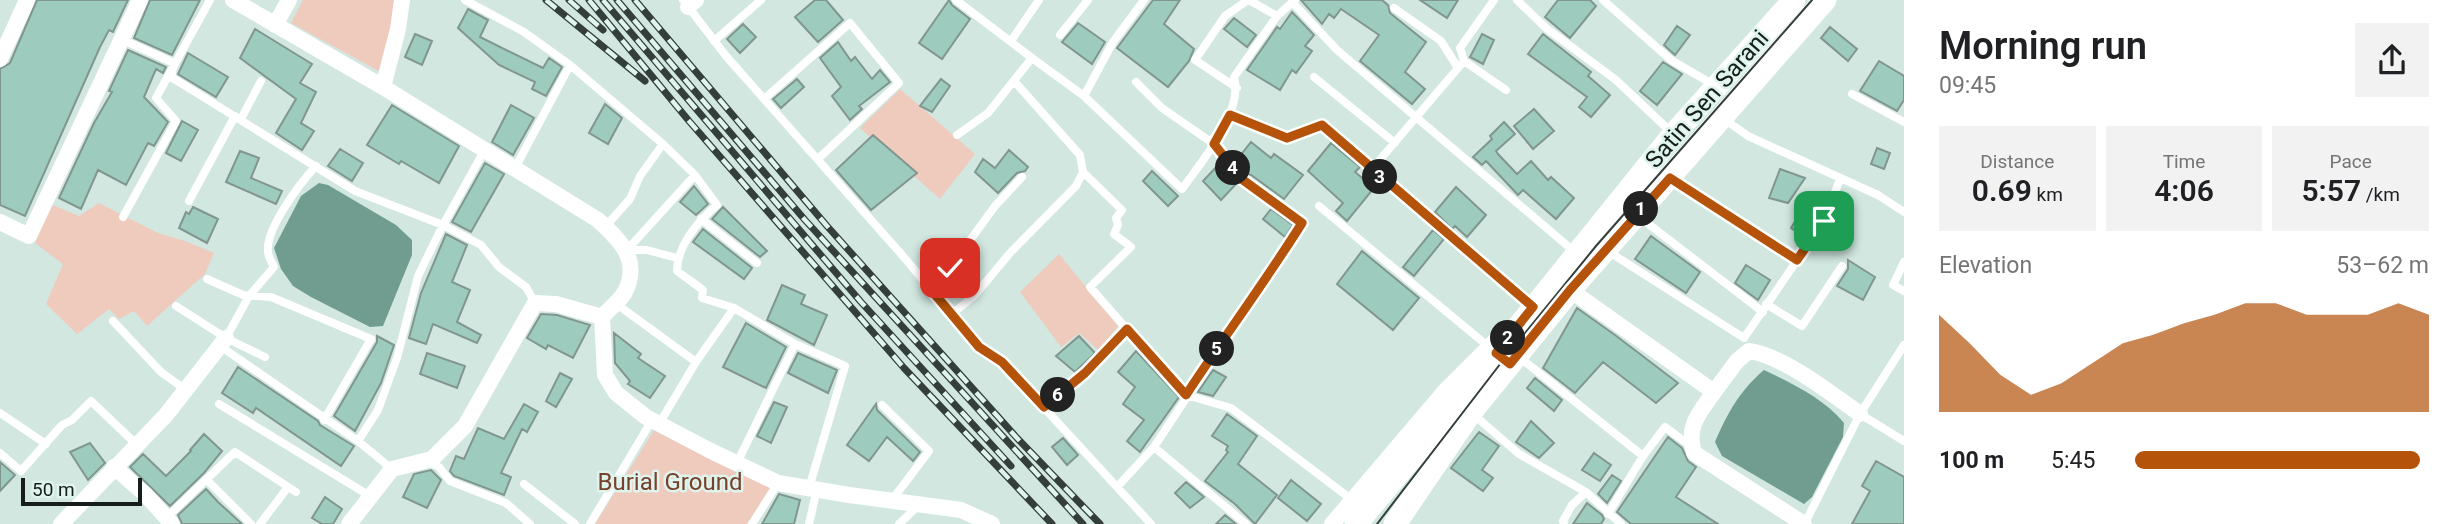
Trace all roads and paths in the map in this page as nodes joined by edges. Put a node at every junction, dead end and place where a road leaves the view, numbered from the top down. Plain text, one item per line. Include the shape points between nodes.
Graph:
1 (27, 0) edge
2 (140, 0) edge
3 (210, 0) edge
4 (233, 0) edge
5 (289, 0) edge
6 (402, 0) edge
7 (465, 0) edge
8 (761, 0) edge
9 (956, 0) edge
10 (1039, 0) edge
11 (1088, 0) edge
12 (1144, 0) edge
13 (1248, 0) edge
14 (1494, 0) edge
15 (1517, 0) edge
16 (1603, 0) edge
17 (1794, 0) edge
18 (1825, 0) edge
19 (1294, 1) edge
20 (689, 2) edge
21 (1394, 8) dead end
22 (1277, 16) junction
23 (275, 25) junction
24 (1060, 35) dead end
25 (121, 39) junction
26 (714, 41) junction
27 (1011, 41) junction
28 (1032, 58) junction
29 (0, 59) edge
30 (174, 63) junction
31 (1461, 64) junction
32 (570, 65) junction
33 (1314, 76) dead end
34 (1014, 80) junction
35 (261, 81) dead end
36 (1136, 82) dead end
37 (1716, 86) junction
38 (383, 88) junction
39 (1237, 88) junction
40 (1506, 90) dead end
41 (1852, 94) dead end
42 (1084, 96) junction
43 (764, 99) junction
44 (1230, 115) junction
45 (1416, 117) junction
46 (238, 118) junction
47 (1722, 118) junction
48 (1904, 122) edge
49 (957, 135) dead end
50 (1673, 135) junction
51 (1395, 143) junction
52 (663, 144) junction
53 (1214, 144) junction
54 (484, 151) junction
55 (818, 159) junction
56 (316, 166) junction
57 (1371, 169) junction
58 (514, 170) junction
59 (1083, 172) junction
60 (695, 175) junction
61 (1022, 177) dead end
62 (1670, 178) junction
63 (1840, 179) junction
64 (190, 201) dead end
65 (1319, 206) dead end
66 (1904, 212) edge
67 (1636, 214) junction
68 (123, 217) dead end
69 (701, 219) junction
70 (0, 222) edge
71 (443, 225) junction
72 (605, 227) junction
73 (1605, 249) junction
74 (627, 250) junction
75 (1576, 254) junction
76 (677, 258) junction
77 (1797, 260) junction
78 (1904, 262) edge
79 (757, 263) dead end
80 (1842, 266) dead end
81 (207, 279) dead end
82 (928, 286) junction
83 (1570, 290) junction
84 (1904, 291) edge
85 (249, 296) junction
86 (535, 303) junction
87 (615, 303) junction
88 (176, 306) dead end
89 (734, 308) junction
90 (1765, 308) junction
91 (952, 314) junction
92 (1526, 316) junction
93 (602, 317) junction
94 (113, 321) dead end
95 (1127, 329) junction
96 (223, 342) junction
97 (795, 344) junction
98 (1904, 345) edge
99 (1503, 355) junction
100 (265, 357) dead end
101 (696, 362) junction
102 (186, 390) junction
103 (1714, 392) junction
104 (1186, 395) junction
105 (219, 404) dead end
106 (882, 405) dead end
107 (1044, 407) junction
108 (1471, 412) junction
109 (0, 414) edge
110 (1860, 414) junction
111 (324, 420) junction
112 (656, 422) junction
113 (358, 441) junction
114 (1904, 441) edge
115 (46, 444) junction
116 (136, 444) junction
117 (1154, 447) junction
118 (1692, 447) junction
119 (0, 453) edge
120 (1643, 456) junction
121 (426, 461) junction
122 (737, 463) junction
123 (114, 467) junction
124 (392, 469) junction
125 (206, 479) junction
126 (778, 483) junction
127 (524, 484) dead end
128 (1117, 487) junction
129 (813, 489) junction
130 (1586, 492) junction
131 (370, 496) junction
132 (1351, 499) junction
133 (892, 500) junction
134 (920, 504) junction
135 (1608, 514) junction
136 (169, 521) edge
137 (61, 524) edge
138 (251, 524) edge
139 (260, 524) edge
140 (349, 524) edge
141 (530, 524) edge
142 (575, 524) edge
143 (590, 524) edge
144 (752, 524) edge
145 (808, 524) edge
146 (900, 524) edge
147 (992, 524) edge
148 (1151, 524) edge
149 (1246, 524) edge
150 (1332, 524) edge
151 (1356, 524) edge
152 (1395, 524) edge
153 (1564, 524) edge
154 (1621, 524) edge
155 (1805, 524) edge

1 - 29 street
2 - 25 street
3 - 30 lane
4 - 23 street
5 - 23 street
6 - 38 street
7 - 32 lane via 524,32
8 - 26 lane
9 - 27 lane
10 - 27 lane
11 - 24 lane
12 - 42 lane via 1113,42
13 - 22 lane
13 - 39 lane via 1225,16 1195,60
14 - 31 lane via 1460,48
15 - 50 lane via 1546,28 1616,80
16 - 37 lane via 1671,60
17 - 37 main road, Satin Sen Sarani
18 - 47 main road, Satin Sen Sarani
19 - 22 lane
19 - 45 lane via 1337,50
20 - 26 lane
21 - 31 lane via 1441,41
22 - 39 lane via 1234,77
23 - 38 street
25 - 30 lane
25 - 70 street via 29,236
26 - 43 lane
27 - 28 lane
28 - 34 lane
28 - 42 lane
30 - 46 lane via 171,78
30 - 68 lane via 156,98 176,121
31 - 40 lane
31 - 45 lane
32 - 52 lane
32 - 58 lane
33 - 51 lane
34 - 49 lane via 988,113
34 - 59 lane via 1080,155
35 - 46 lane
36 - 53 lane via 1162,108
37 - 50 main road, Satin Sen Sarani
38 - 54 street
39 - 44 lane
41 - 48 lane
42 - 53 lane via 1182,189
43 - 55 lane
43 - 55 lane via 850,23 898,83
44 - 53 lane
44 - 57 lane via 1287,138 1322,125
45 - 51 lane
45 - 75 lane
46 - 56 lane
46 - 64 lane
47 - 62 main road, Satin Sen Sarani
47 - 63 lane
50 - 75 main road, Satin Sen Sarani
51 - 57 lane
52 - 60 lane
52 - 72 lane via 630,199
53 - 104 lane via 1243,180 1302,223
54 - 58 street
54 - 71 lane
55 - 82 lane
56 - 71 lane via 355,191
56 - 85 lane via 297,187 275,225 267,251 274,267
57 - 92 lane
58 - 72 street
59 - 91 lane via 1076,186
59 - 95 lane via 1122,210 1115,218 1114,234 1131,247 1090,288
60 - 69 lane via 717,205
60 - 74 lane
61 - 82 lane via 950,268
62 - 67 main road, Satin Sen Sarani
62 - 77 lane
63 - 66 lane
63 - 77 lane via 1824,221
65 - 99 lane
67 - 73 main road, Satin Sen Sarani
67 - 90 lane
69 - 76 lane
69 - 79 lane
71 - 86 lane via 481,245 499,267 526,287
71 - 113 lane via 418,276 397,358 377,410
72 - 74 street
73 - 83 main road, Satin Sen Sarani
73 - 90 lane via 1744,338
74 - 76 lane
74 - 87 street via 631,274 625,293
75 - 92 main road, Satin Sen Sarani
76 - 89 lane via 677,271 703,290 702,298
77 - 90 lane
78 - 84 lane via 1893,285
80 - 90 lane via 1802,326
81 - 85 lane
82 - 91 lane
83 - 99 main road, Satin Sen Sarani
83 - 103 street
85 - 96 lane
85 - 111 lane via 271,297 371,339
86 - 93 street
86 - 121 street via 465,426
87 - 93 street
87 - 101 lane
88 - 96 lane
89 - 97 lane
89 - 101 lane
91 - 107 lane via 979,347 1002,362
92 - 99 main road, Satin Sen Sarani
93 - 112 street via 605,375 616,393
94 - 102 lane via 161,372
95 - 104 lane
95 - 107 lane
96 - 100 lane
96 - 102 street
96 - 111 lane
97 - 122 lane
97 - 129 lane via 845,366
98 - 110 lane
99 - 108 main road, Satin Sen Sarani
99 - 120 lane
99 - 132 street via 1445,391
99 - 151 main road, Satin Sen Sarani
101 - 112 lane
102 - 116 street
103 - 110 street via 1737,361 1749,351 1761,352
103 - 118 street via 1696,418 1689,438
104 - 117 lane
104 - 132 lane via 1231,408
105 - 131 lane
106 - 133 lane via 929,451
107 - 128 lane
108 - 130 lane via 1519,454
108 - 152 main road, Satin Sen Sarani
109 - 115 lane
110 - 114 lane
110 - 155 lane
111 - 113 lane
112 - 122 street
112 - 143 lane
113 - 124 lane
115 - 116 lane via 90,401
115 - 119 lane via 20,471
116 - 123 street
117 - 128 lane
117 - 149 lane
118 - 120 lane via 1665,427
118 - 155 street via 1694,453
120 - 135 lane
121 - 124 street
121 - 141 lane via 439,467 450,481 506,503
122 - 126 street
123 - 136 street
123 - 137 street
124 - 131 street
125 - 136 lane
125 - 138 lane
125 - 139 lane via 235,452 292,489
126 - 129 street
126 - 144 lane
127 - 142 lane
128 - 148 lane
129 - 133 street
129 - 145 lane
130 - 135 lane
130 - 153 lane via 1572,505
131 - 140 street
132 - 150 street
133 - 134 street
134 - 146 lane
134 - 147 street via 961,510
135 - 154 lane

